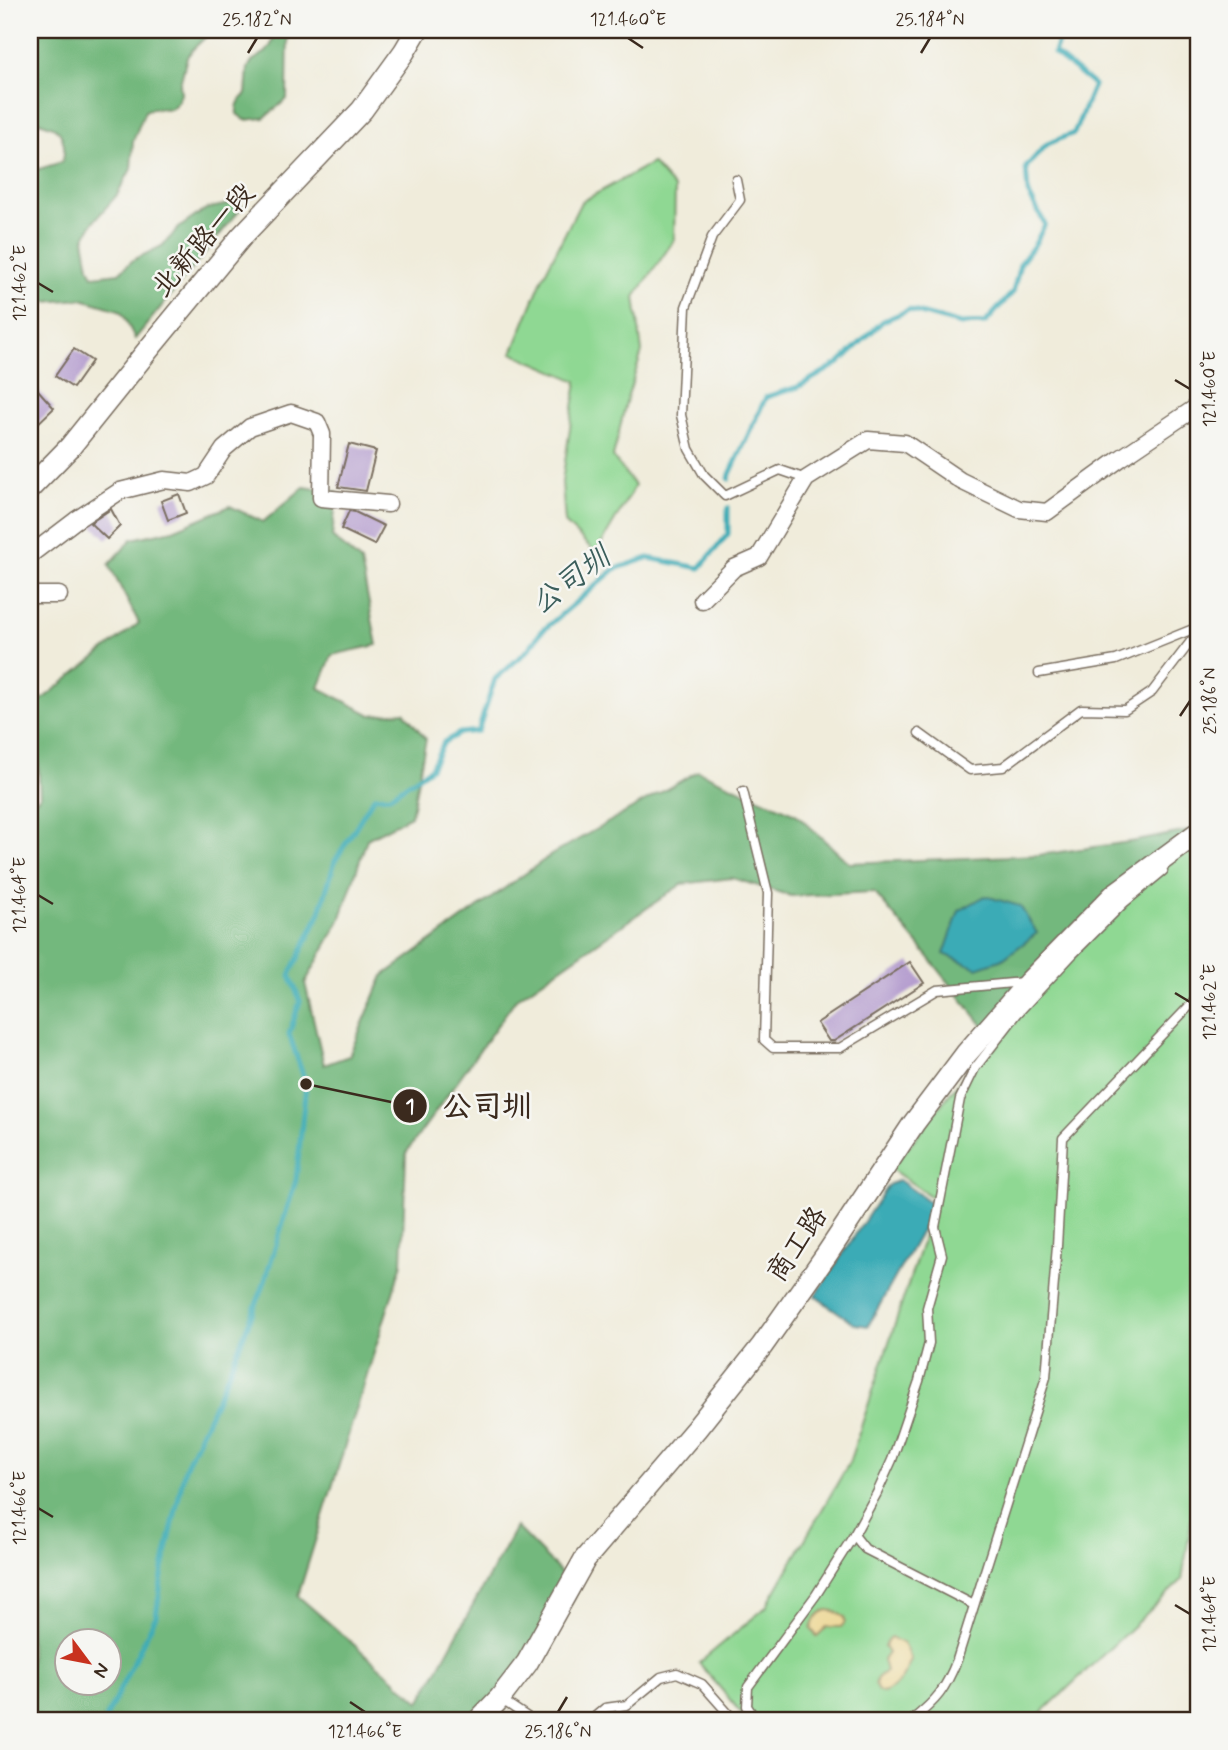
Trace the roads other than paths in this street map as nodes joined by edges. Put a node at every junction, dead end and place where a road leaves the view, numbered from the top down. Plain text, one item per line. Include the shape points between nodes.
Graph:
1 (417, 30) edge
2 (736, 180) dead end
3 (1198, 406) edge
4 (806, 479) junction
5 (32, 484) edge
6 (388, 503) dead end
7 (31, 556) edge
8 (59, 594) dead end
9 (30, 595) edge
10 (702, 600) dead end
11 (1198, 627) edge
12 (1198, 632) edge
13 (1039, 673) dead end
14 (919, 733) dead end
15 (743, 791) dead end
16 (1198, 832) edge
17 (1198, 843) edge
18 (1177, 860) dead end
19 (1166, 869) dead end
20 (1029, 982) junction
21 (1198, 997) edge
22 (854, 1535) junction
23 (974, 1605) junction
24 (500, 1698) junction
25 (479, 1720) edge
26 (532, 1720) edge
27 (591, 1720) edge
28 (734, 1720) edge
29 (755, 1720) edge
30 (912, 1720) edge

1 - 5 street, 北新路一段 via 362,110 242,236 70,447
2 - 4 lane via 740,200 712,237 686,307 681,415 689,449 704,475 725,496 780,470
3 - 4 street via 1047,512 1019,509 961,481 905,443 868,440
4 - 10 street via 759,557 734,568
6 - 7 street via 321,498 322,434 317,422 291,413 250,427 224,449 206,476 191,483 163,480 120,491
8 - 9 street
11 - 13 lane via 1116,660
12 - 14 lane via 1152,692 1125,710 1081,709 1003,767 970,770
15 - 20 lane via 768,893 764,1041 772,1048 839,1048 937,990
16 - 20 street, 商工路 via 1115,894
17 - 18 lane
19 - 22 lane via 1124,903 1017,1014 975,1068 960,1099 935,1227 942,1255 927,1308 929,1343 892,1460
20 - 24 street, 商工路 via 914,1123 762,1346 585,1559 527,1663
21 - 23 lane via 1063,1138 1046,1377
22 - 23 lane via 865,1549
22 - 29 lane via 748,1687 747,1706
23 - 30 lane via 947,1684
24 - 25 street, 商工路
24 - 26 lane
27 - 28 lane via 605,1708 627,1705 661,1677 677,1672 702,1684

